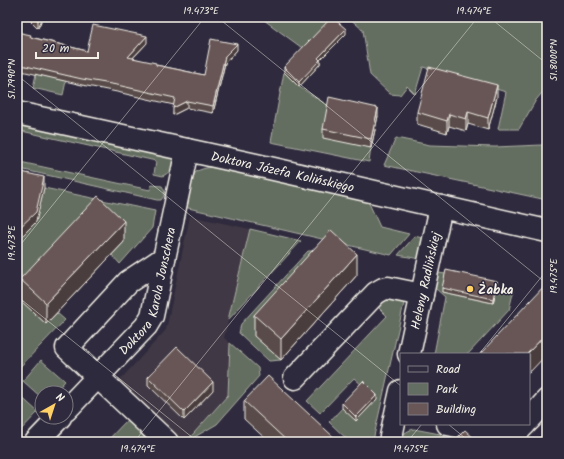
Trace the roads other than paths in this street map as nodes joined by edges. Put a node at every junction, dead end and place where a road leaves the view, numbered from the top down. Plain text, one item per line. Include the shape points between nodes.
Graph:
1 (17, 113) edge
2 (187, 150) junction
3 (441, 207) junction
4 (547, 232) edge
5 (164, 258) junction
6 (422, 295) junction
7 (409, 353) edge
8 (98, 377) junction
9 (295, 378) dead end
10 (547, 400) edge
11 (74, 402) edge
12 (400, 402) edge
13 (399, 413) edge
14 (530, 419) edge
15 (52, 425) edge
16 (453, 425) edge
17 (524, 425) edge
18 (36, 442) edge
19 (167, 442) edge
20 (390, 442) edge

1 - 2 street, Doktora Józefa Kolińskiego
2 - 3 street, Doktora Józefa Kolińskiego
2 - 5 street, Doktora Karola Jonschera
3 - 4 street, Doktora Józefa Kolińskiego
3 - 6 street, Heleny Radlińskiej
5 - 8 street, Doktora Karola Jonschera via 152,316 146,326
5 - 8 street via 128,282 67,348
6 - 7 street, Heleny Radlińskiej
6 - 9 street via 383,289
8 - 11 street, Doktora Karola Jonschera
8 - 19 street
10 - 14 street
12 - 13 street
13 - 20 street
15 - 18 street
16 - 17 street via 500,435 511,434

